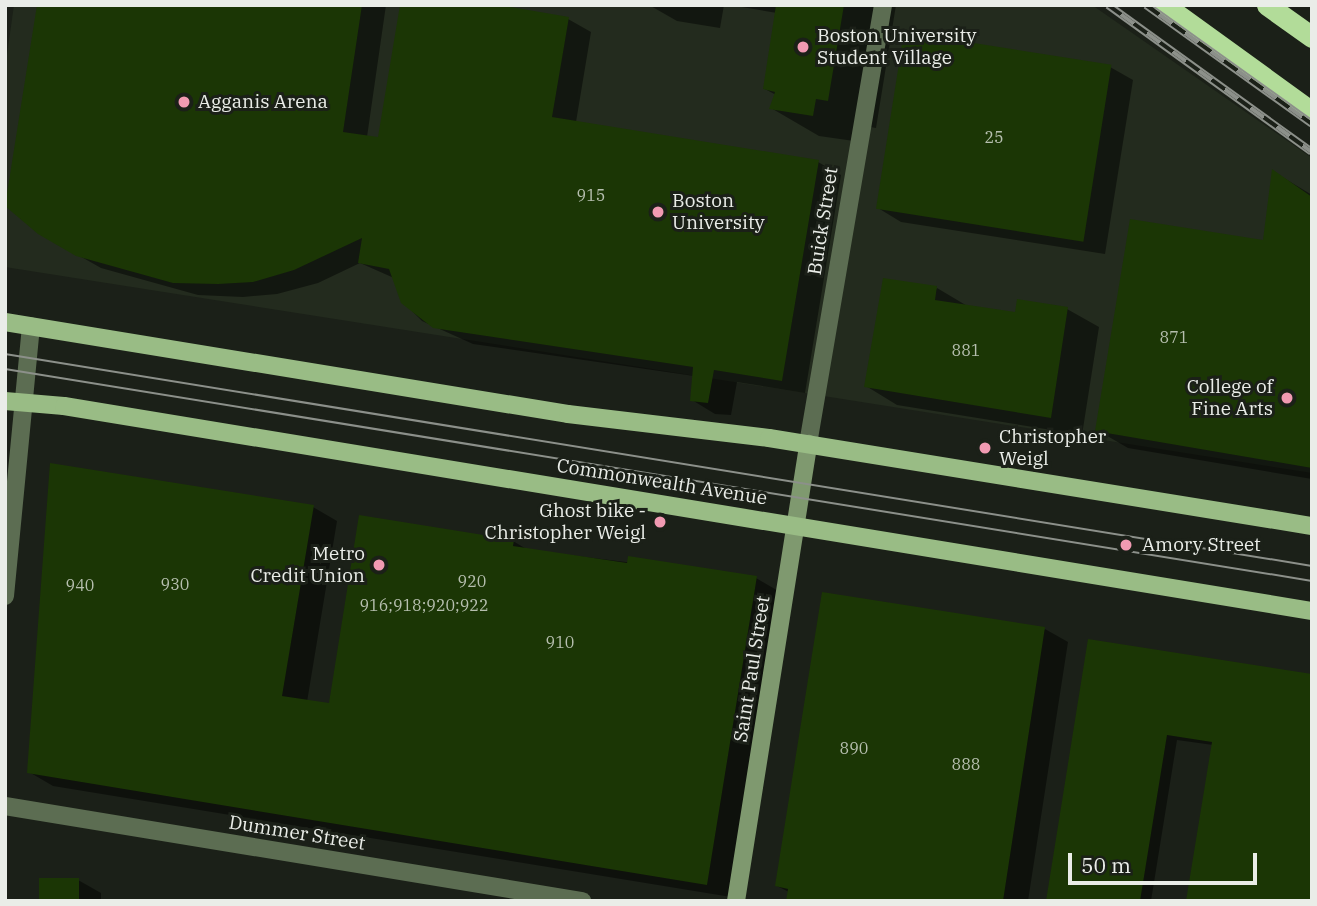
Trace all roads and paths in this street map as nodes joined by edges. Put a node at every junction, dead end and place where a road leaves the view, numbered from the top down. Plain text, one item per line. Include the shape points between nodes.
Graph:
1 (883, 5) edge
2 (1164, 5) edge
3 (1267, 5) edge
4 (1312, 37) edge
5 (1312, 112) edge
6 (5, 322) edge
7 (30, 326) junction
8 (13, 401) edge
9 (808, 444) junction
10 (796, 524) junction
11 (1312, 526) edge
12 (5, 596) edge
13 (1312, 611) edge
14 (5, 806) edge
15 (582, 901) edge
16 (736, 901) edge

1 - 9 street, Buick Street
2 - 5 highway
3 - 4 highway
6 - 7 main road
7 - 8 street
7 - 9 main road via 568,414
8 - 10 main road, Commonwealth Avenue
8 - 12 street
9 - 10 main road, Saint Paul Street
9 - 11 main road
10 - 13 main road, Commonwealth Avenue
10 - 16 main road, Saint Paul Street
14 - 15 street, Dummer Street

